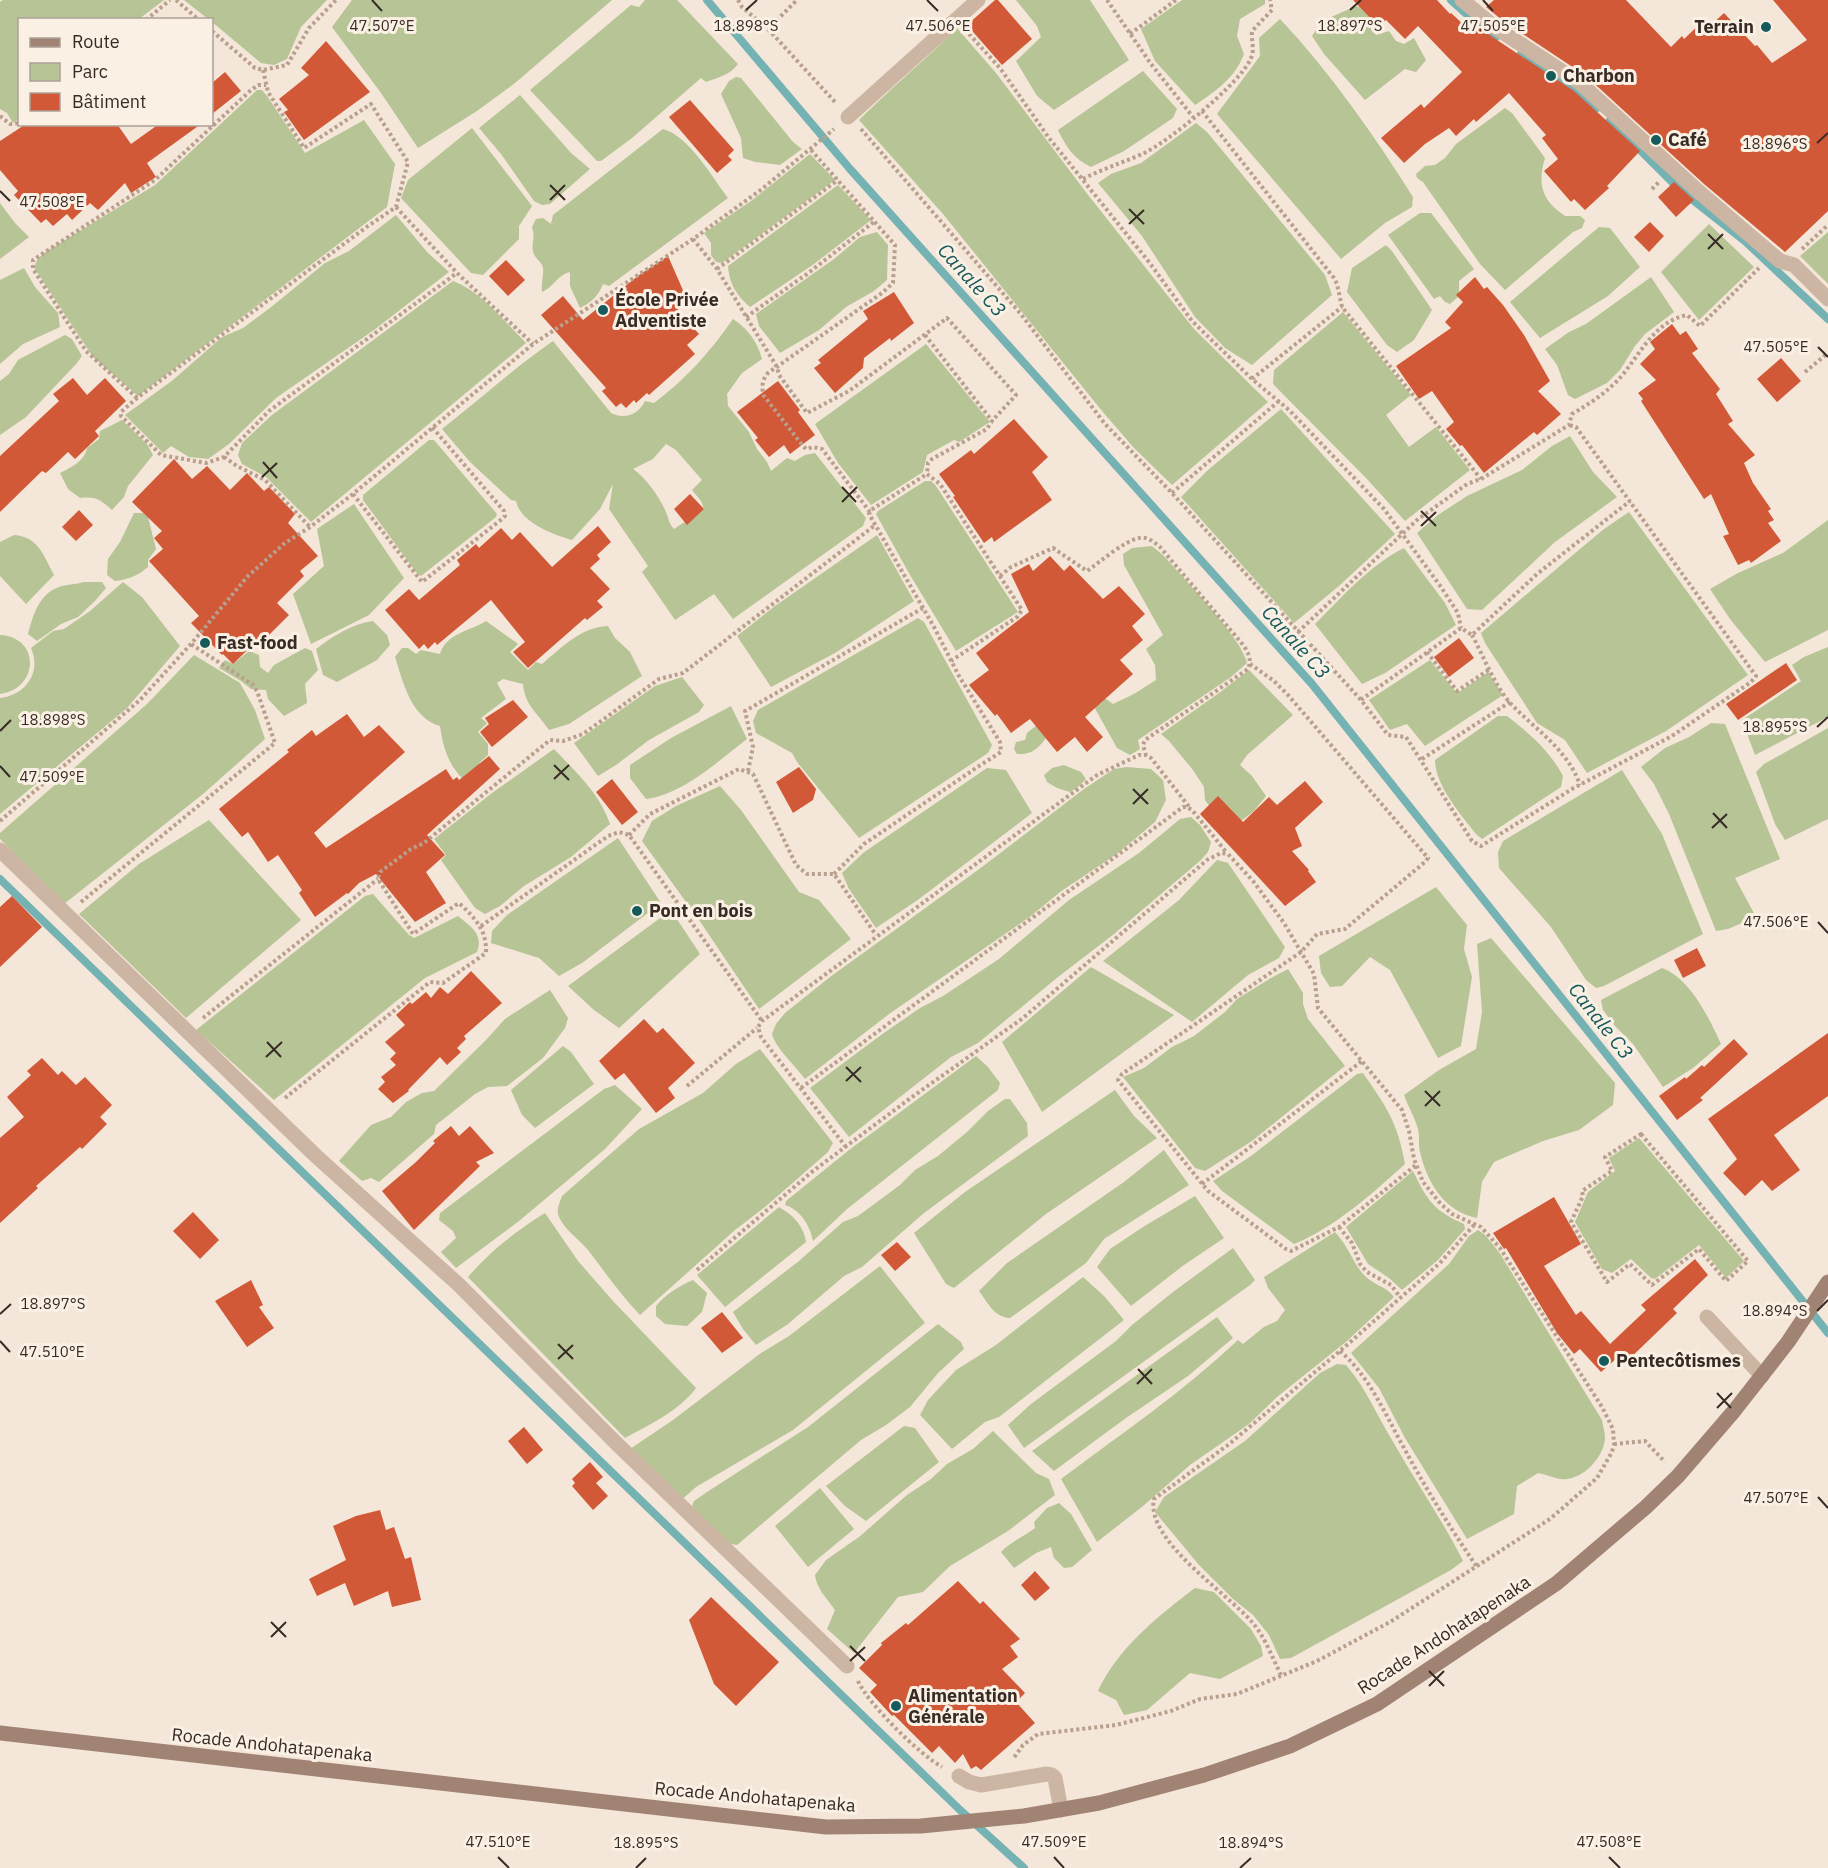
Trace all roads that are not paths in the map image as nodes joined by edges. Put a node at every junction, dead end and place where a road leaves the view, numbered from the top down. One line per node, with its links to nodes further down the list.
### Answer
1 (978, 0): 3 (street)
2 (1462, 0): 4 (street)
3 (844, 111)
4 (1828, 299)
5 (0, 850): 9 (street)
6 (1828, 1282): 8 (main road, Rocade Andohatapenaka)
7 (1707, 1317): 8 (street)
8 (1762, 1376): 14 (main road, Rocade Andohatapenaka)
9 (851, 1670)
10 (0, 1733): 11 (main road)
11 (30, 1737): 12 (main road); 14 (main road, Rocade Andohatapenaka)
12 (0, 1738)
13 (959, 1776): 14 (street)
14 (1061, 1810)

